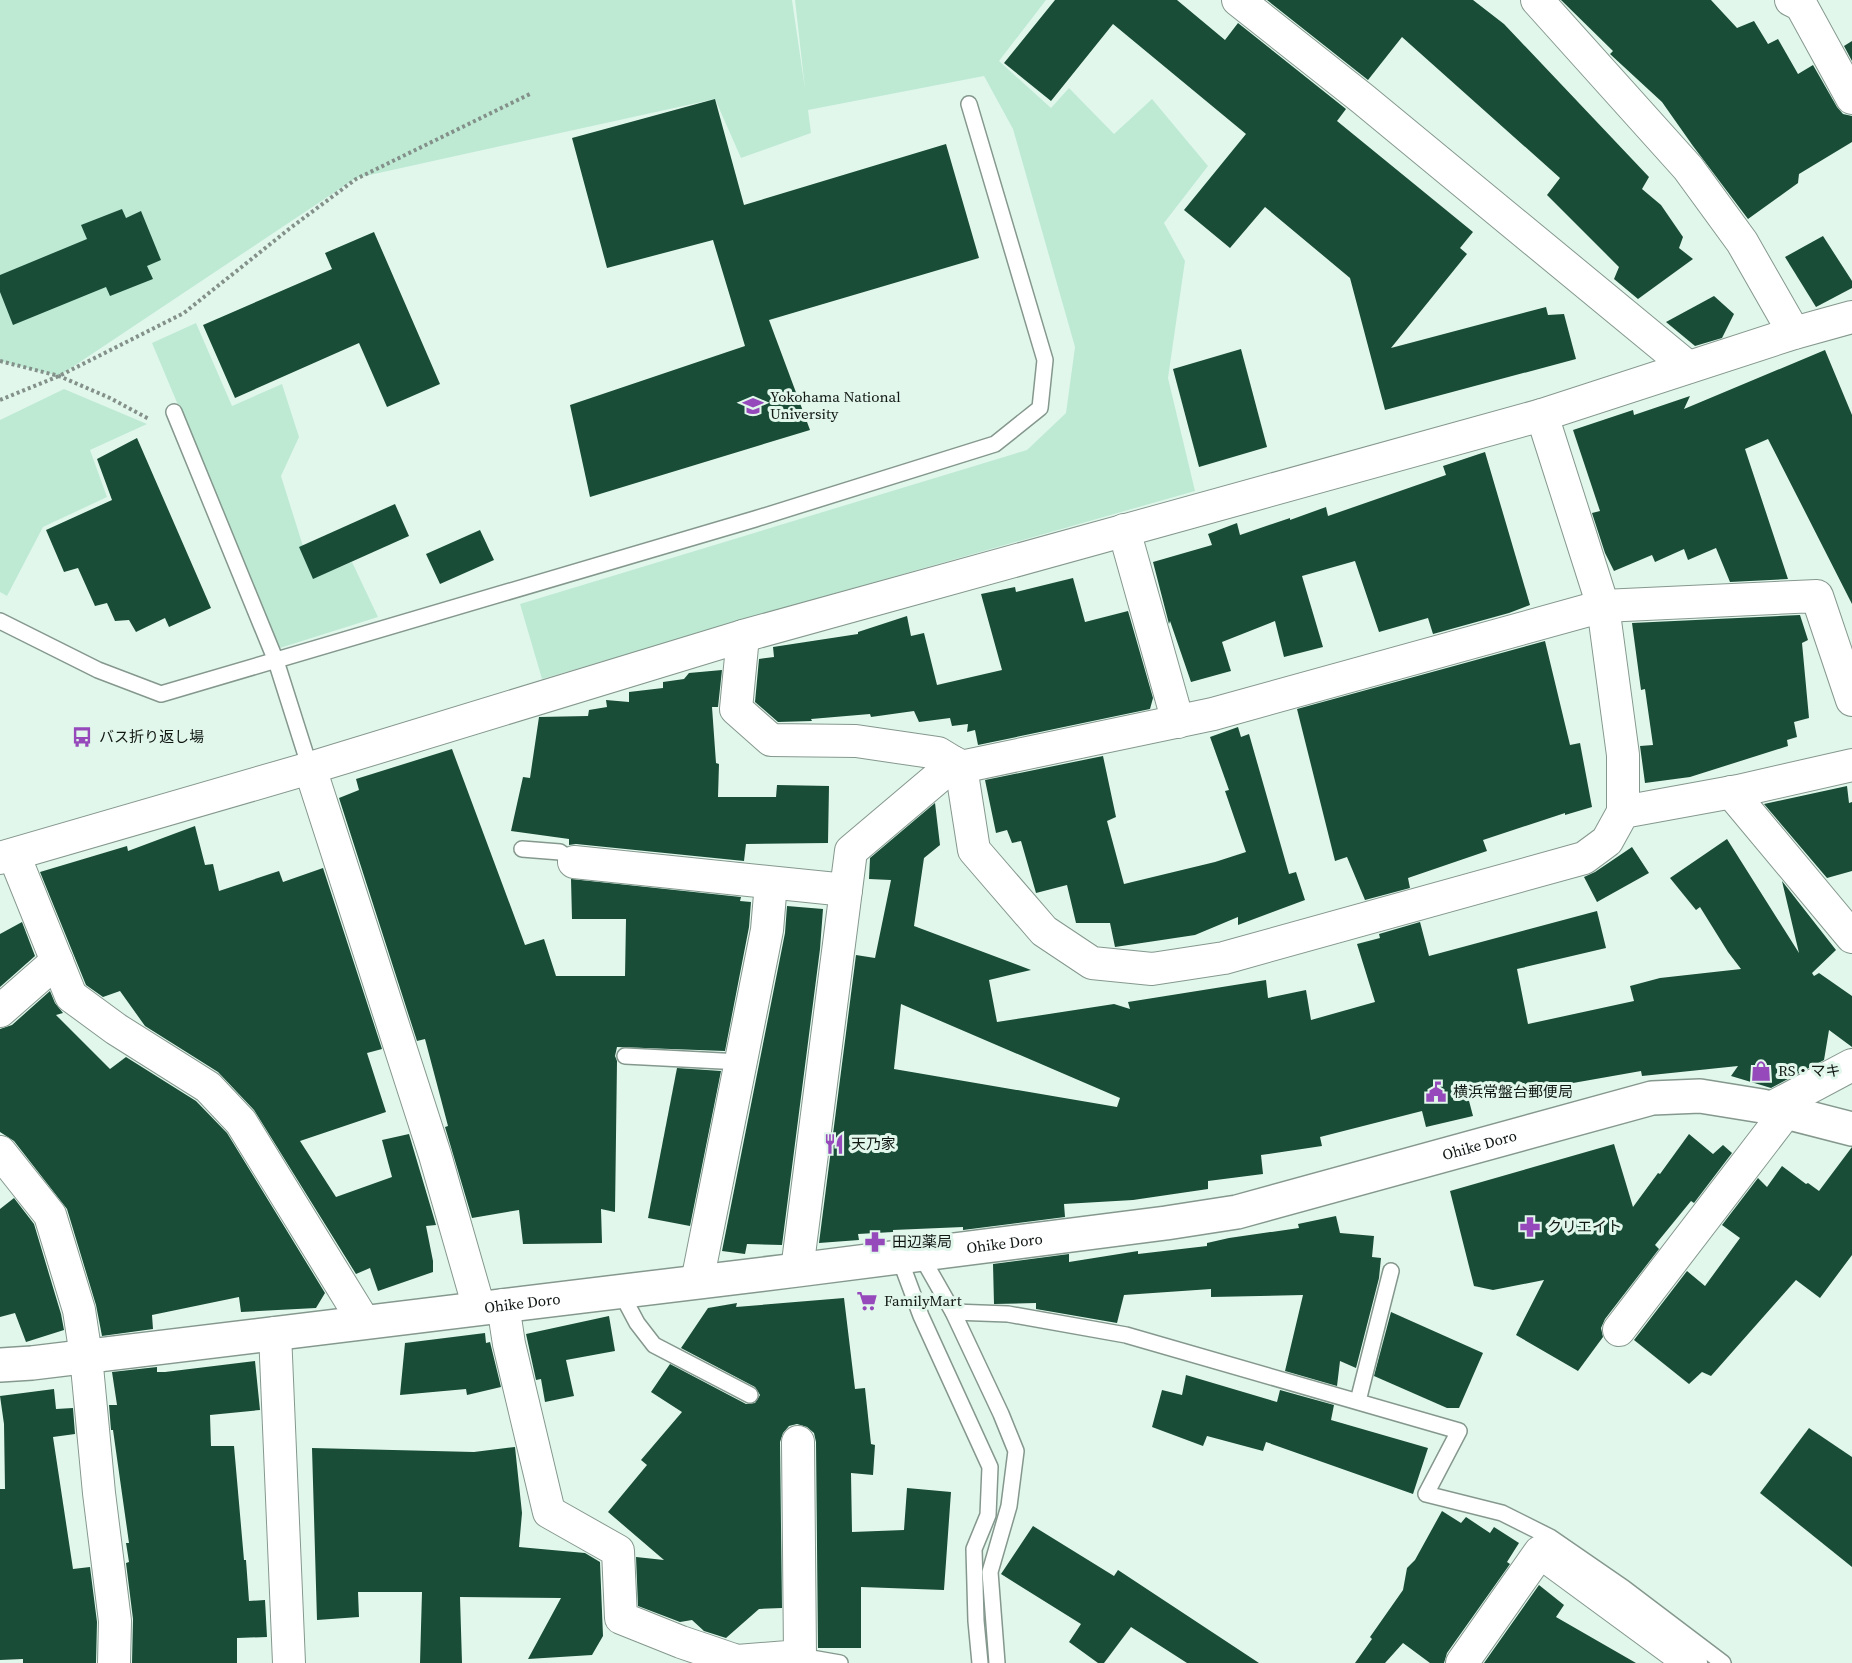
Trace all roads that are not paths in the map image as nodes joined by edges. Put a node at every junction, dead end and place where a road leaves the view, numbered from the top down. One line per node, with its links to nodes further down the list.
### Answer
1 (1238, 0): 8 (street)
2 (1537, 0): 6 (street)
3 (1801, 2): 4 (street)
4 (1852, 98)
5 (969, 104): 15 (lane)
6 (1823, 325): 7 (street); 8 (street)
7 (1852, 336)
8 (1688, 367): 10 (street)
9 (174, 412): 15 (lane)
10 (1542, 415): 11 (street); 12 (street)
11 (1125, 530): 14 (street); 17 (street)
12 (1604, 606): 16 (street); 17 (street); 22 (street)
13 (0, 621): 15 (lane)
14 (743, 636): 18 (street); 20 (street)
15 (276, 661): 20 (lane)
16 (1852, 700)
17 (1178, 722): 18 (street)
18 (958, 765): 22 (street); 27 (street)
19 (1852, 765): 21 (street)
20 (310, 768): 24 (street); 42 (street)
21 (1731, 792): 22 (street); 28 (street)
22 (1623, 812)
23 (522, 849): 25 (lane)
24 (7, 856): 29 (street)
25 (574, 862): 26 (street)
26 (771, 882): 27 (street); 32 (street)
27 (846, 890): 38 (street)
28 (1852, 937)
29 (57, 961): 30 (street); 44 (street)
30 (0, 1011)
31 (625, 1056): 32 (lane)
32 (741, 1062): 40 (street)
33 (1852, 1065): 34 (street)
34 (1778, 1110): 35 (street, Ohike Doro); 37 (street, Ohike Doro); 45 (street)
35 (1852, 1129)
36 (0, 1152): 47 (street)
37 (909, 1256): 38 (street, Ohike Doro); 43 (lane); 56 (lane)
38 (797, 1270): 40 (street, Ohike Doro)
39 (1391, 1271): 50 (lane)
40 (697, 1282): 41 (street, Ohike Doro)
41 (620, 1291): 42 (street, Ohike Doro); 49 (lane)
42 (491, 1306): 44 (street, Ohike Doro); 52 (street)
43 (953, 1312): 50 (lane); 57 (lane)
44 (364, 1322): 46 (street, Ohike Doro)
45 (1619, 1330)
46 (275, 1333): 47 (street, Ohike Doro); 54 (street)
47 (86, 1356): 48 (street, Ohike Doro); 53 (street)
48 (0, 1365)
49 (750, 1395)
50 (1358, 1401): 60 (lane)
51 (798, 1442): 52 (street)
52 (800, 1656): 55 (lane)
53 (114, 1663)
54 (289, 1663)
55 (840, 1663)
56 (980, 1663)
57 (997, 1663)
58 (1462, 1663): 59 (street)
59 (1691, 1663)
60 (1723, 1663)

